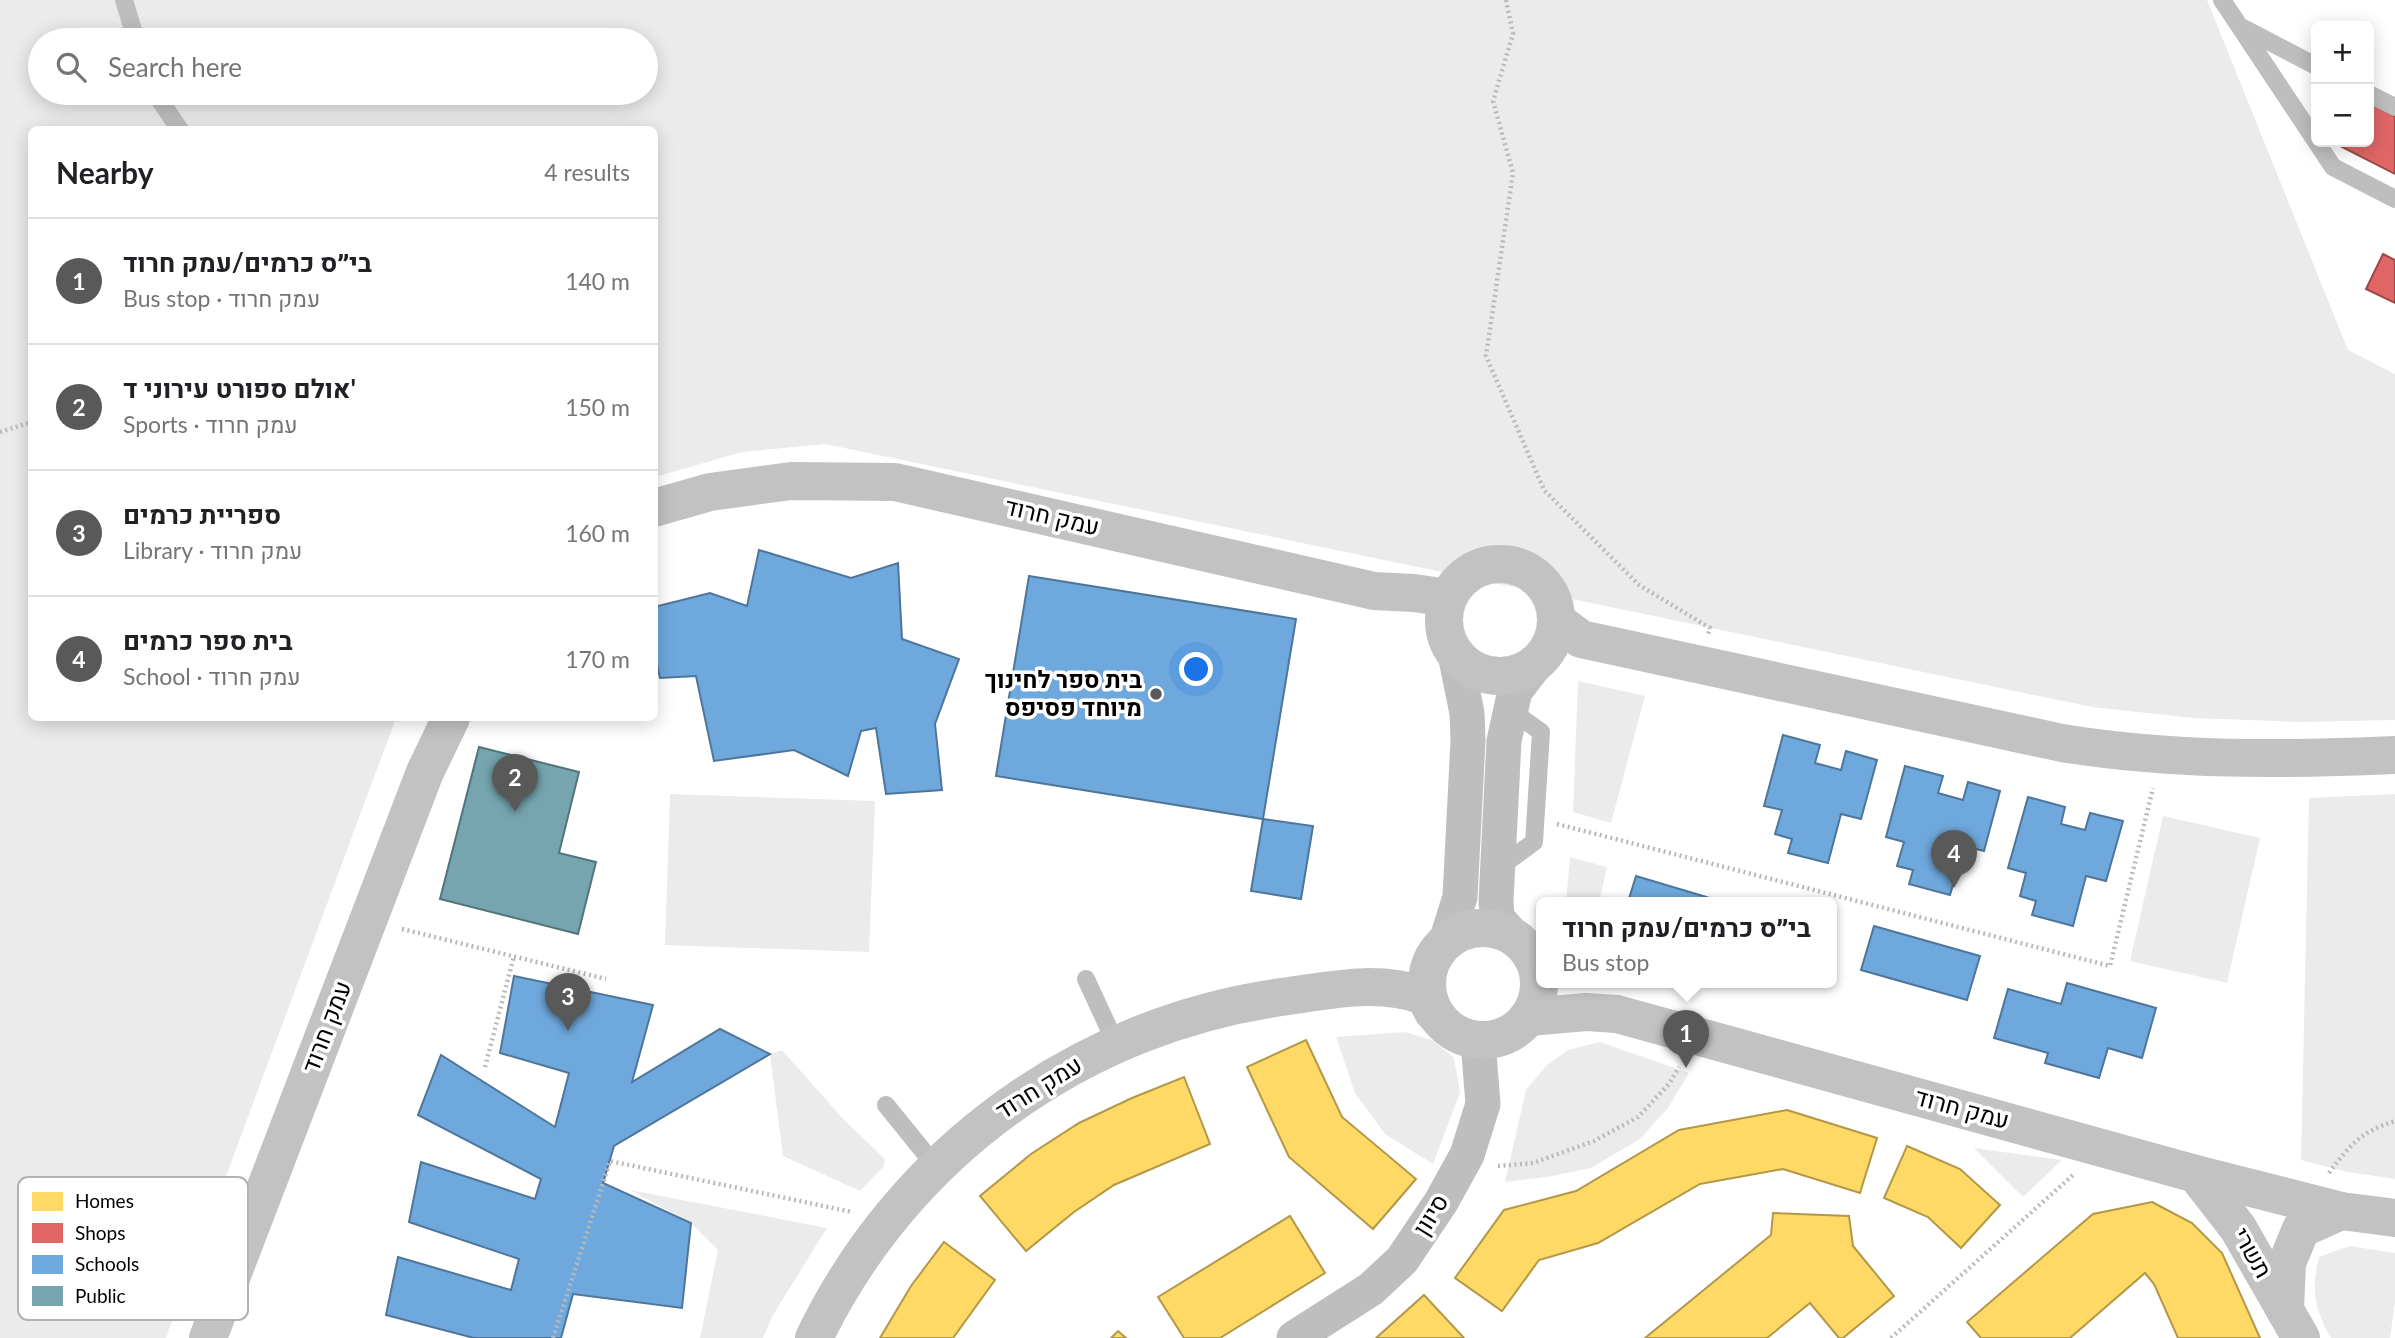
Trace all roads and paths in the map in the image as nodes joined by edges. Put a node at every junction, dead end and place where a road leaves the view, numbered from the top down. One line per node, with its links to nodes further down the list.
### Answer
1 (124, 0): 5 (lane)
2 (1506, 0): 19 (path)
3 (2222, 0): 4 (lane)
4 (2239, 27): 6 (lane); 11 (lane)
5 (132, 28)
6 (2311, 63)
7 (2374, 96): 9 (lane)
8 (163, 105): 10 (lane)
9 (2395, 107)
10 (177, 126)
11 (2395, 199)
12 (28, 423): 13 (path)
13 (0, 432)
14 (658, 507): 15 (street, עמק חרוד)
15 (1448, 598): 16 (street); 17 (street)
16 (1557, 621): 18 (street); 19 (street)
17 (1455, 654): 18 (street); 28 (street)
18 (1538, 661): 20 (street)
19 (1702, 665): 22 (street)
20 (1509, 709): 24 (lane); 25 (street)
21 (450, 721): 26 (street, עמק חרוד)
22 (2161, 755): 23 (street); 24 (path)
23 (2395, 755)
24 (1536, 819): 25 (lane)
25 (1497, 869): 27 (street)
26 (368, 921): 29 (path); 49 (street, עמק חרוד)
27 (1513, 936): 28 (street); 30 (street)
28 (1446, 942): 34 (street)
29 (514, 956): 31 (path); 39 (path)
30 (1536, 964)
31 (606, 979)
32 (1086, 979): 38 (lane)
33 (1540, 988): 35 (street)
34 (1433, 1012): 37 (street); 38 (street, עמק חרוד)
35 (1529, 1017): 36 (street, עמק חרוד); 37 (street)
36 (1697, 1036): 42 (street, עמק חרוד); 44 (path)
37 (1478, 1041): 44 (street, סיוון)
38 (1116, 1044): 43 (street, עמק חרוד)
39 (485, 1067)
40 (886, 1105): 43 (lane)
41 (2395, 1121): 46 (path)
42 (2104, 1148): 45 (street, עמק חרוד); 56 (path)
43 (937, 1168): 54 (street, עמק חרוד)
44 (1459, 1170): 55 (street, סיוון)
45 (2196, 1174): 46 (street, עמק חרוד); 51 (street, תשרי)
46 (2324, 1206): 48 (street, עמק חרוד); 51 (street)
47 (843, 1210): 53 (path)
48 (2395, 1218)
49 (248, 1234)
50 (215, 1320): 52 (street, עמק חרוד)
51 (2293, 1324)
52 (208, 1338)
53 (553, 1338)
54 (814, 1338)
55 (1294, 1338)
56 (1891, 1338)

